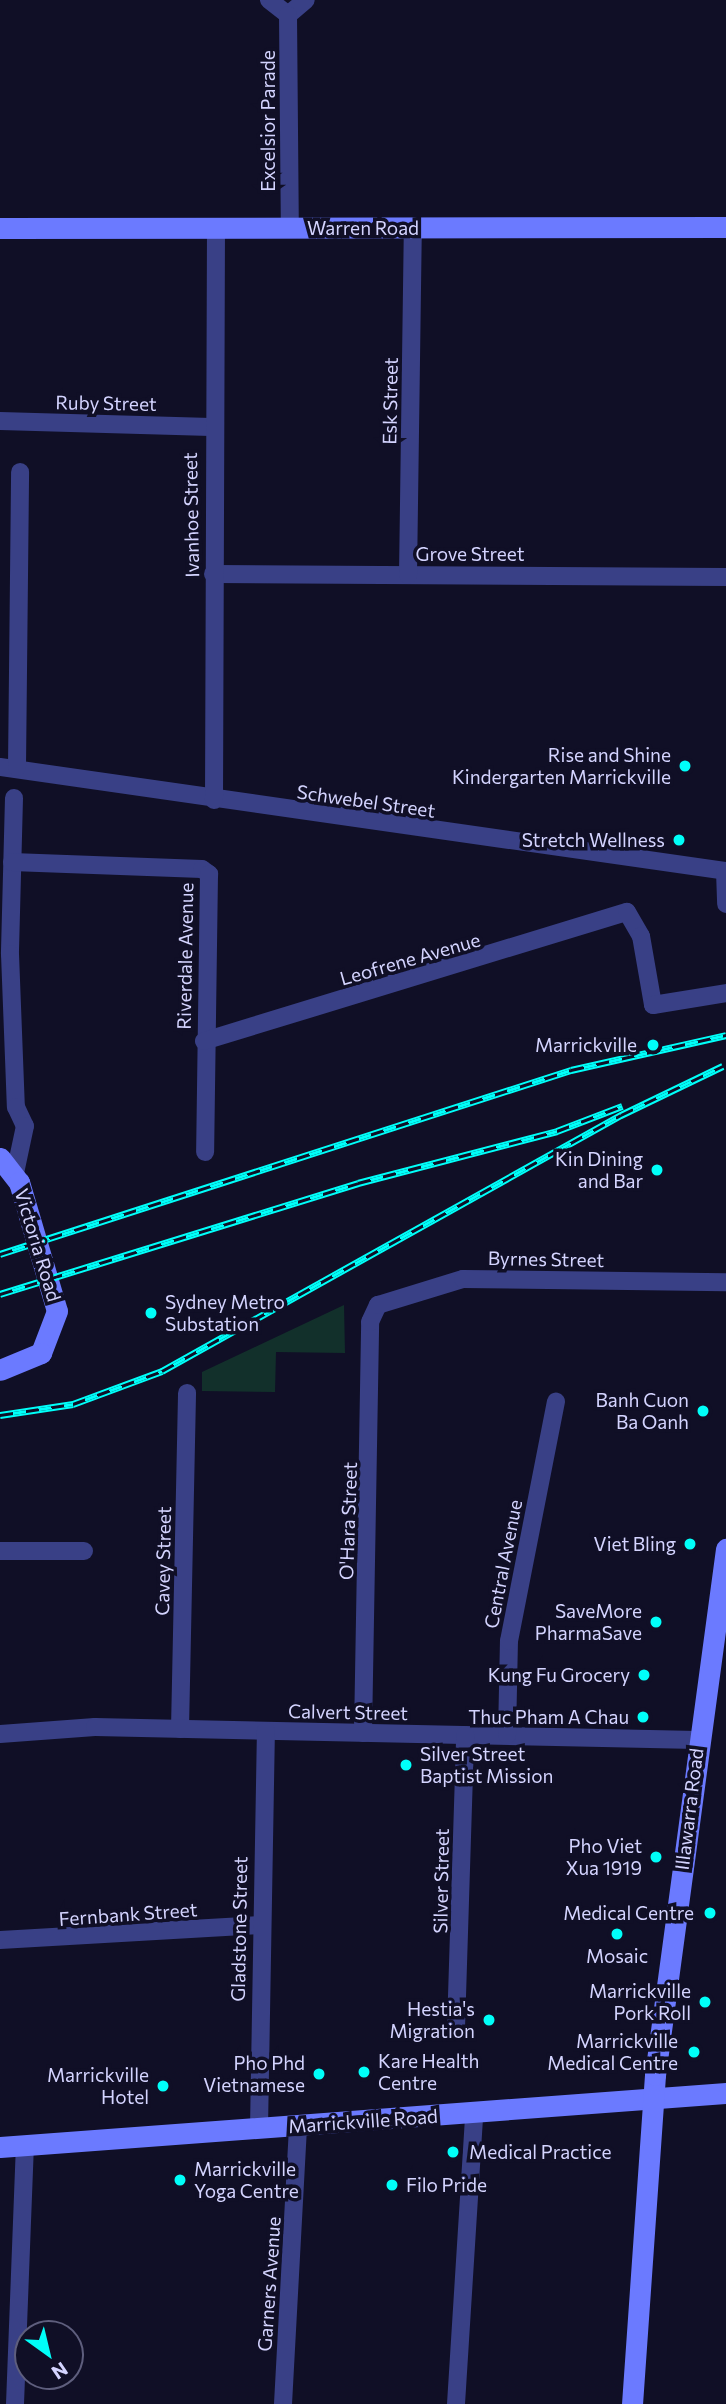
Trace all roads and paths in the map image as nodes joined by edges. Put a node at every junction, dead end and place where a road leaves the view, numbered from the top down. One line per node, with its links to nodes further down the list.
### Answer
1 (269, 0): 3 (street)
2 (306, 0): 3 (street)
3 (288, 15): 4 (street, Excelsior Parade)
4 (290, 227): 7 (main road, Warren Road); 8 (main road, Warren Road)
5 (726, 227): 8 (main road, Warren Road)
6 (0, 228): 7 (main road, Warren Road)
7 (216, 228): 10 (street, Ivanhoe Street)
8 (413, 228): 13 (street, Esk Street)
9 (0, 421): 10 (street, Ruby Street)
10 (211, 427): 12 (street, Ivanhoe Street)
11 (20, 472): 15 (street)
12 (213, 574): 13 (street, Grove Street); 17 (street, Ivanhoe Street)
13 (408, 575): 14 (street, Grove Street)
14 (726, 577)
15 (8, 767): 17 (street, Schwebel Street)
16 (14, 798): 18 (street)
17 (214, 800): 19 (street, Schwebel Street)
18 (12, 862): 21 (street); 23 (street, Riverdale Avenue)
19 (726, 871): 20 (street)
20 (726, 904)
21 (5, 953): 25 (street)
22 (726, 993): 23 (street, Leofrene Avenue)
23 (204, 1041): 24 (street, Riverdale Avenue)
24 (205, 1152)
25 (7, 1165): 28 (main road, Victoria Road)
26 (726, 1282): 27 (street, Byrnes Street)
27 (374, 1311): 36 (street, O'Hara Street)
28 (0, 1370)
29 (187, 1393): 34 (street, Cavey Street)
30 (556, 1402): 39 (street, Central Avenue)
31 (726, 1549): 40 (main road, Illawarra Road)
32 (0, 1551): 33 (street)
33 (84, 1551)
34 (180, 1729): 35 (street, Calvert Street); 37 (street, Calvert Street)
35 (266, 1731): 36 (street, Calvert Street); 41 (street, Gladstone Street)
36 (363, 1733): 38 (street, Calvert Street)
37 (0, 1734)
38 (465, 1735): 39 (street, Calvert Street); 43 (street, Silver Street)
39 (507, 1735): 40 (street, Calvert Street)
40 (696, 1740): 45 (main road, Illawarra Road)
41 (260, 1925): 42 (street, Fernbank Street); 48 (street, Gladstone Street)
42 (0, 1940)
43 (456, 2028)
44 (726, 2094): 45 (main road, Marrickville Road)
45 (654, 2099): 46 (main road, Marrickville Road); 54 (main road, Illawarra Road)
46 (474, 2114): 47 (main road, Marrickville Road); 53 (street)
47 (298, 2125): 48 (main road, Marrickville Road); 52 (street, Garners Avenue)
48 (259, 2129): 49 (main road, Marrickville Road)
49 (25, 2145): 50 (main road, Marrickville Road); 51 (street)
50 (0, 2147)
51 (15, 2404)
52 (283, 2404)
53 (456, 2404)
54 (632, 2404)

